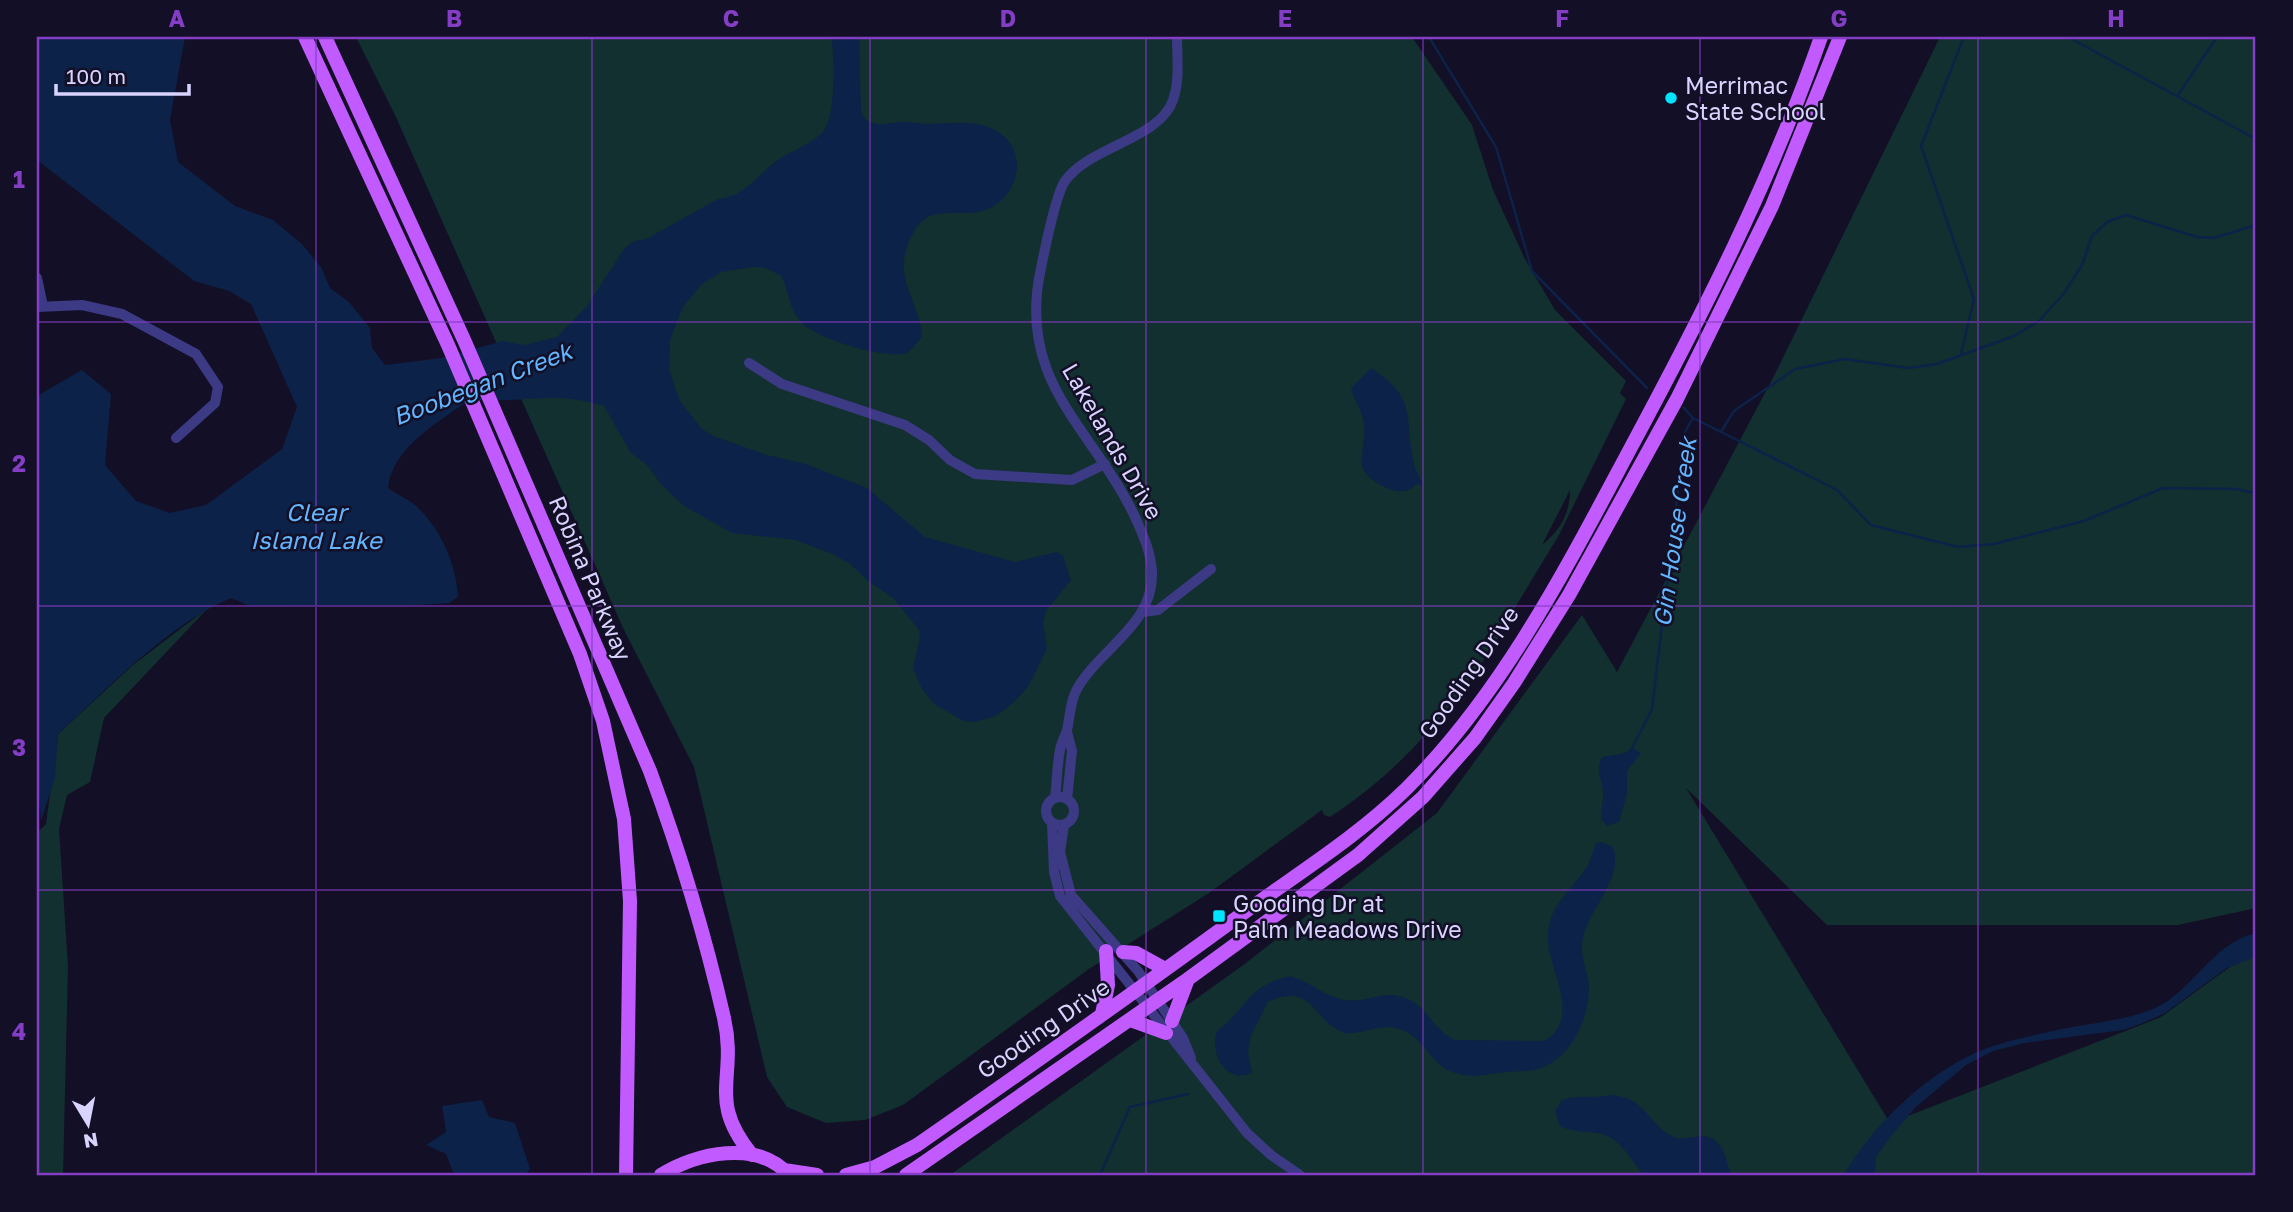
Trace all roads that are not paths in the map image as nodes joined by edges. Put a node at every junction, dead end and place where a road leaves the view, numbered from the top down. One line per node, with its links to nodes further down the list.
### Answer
1 (305, 37): 27 (main road, Robina Parkway)
2 (325, 37): 24 (main road, Robina Parkway)
3 (1177, 37): 10 (street, Lakelands Drive)
4 (1821, 37): 17 (main road, Gooding Drive)
5 (1840, 37): 18 (main road, Gooding Drive)
6 (37, 278): 7 (street)
7 (40, 307): 9 (street)
8 (749, 363): 10 (street)
9 (176, 438)
10 (1105, 464): 12 (street, Lakelands Drive)
11 (1211, 569): 12 (street)
12 (1143, 612): 13 (street, Lakelands Drive)
13 (1061, 798): 14 (street); 14 (street)
14 (1058, 824): 15 (street); 16 (street)
15 (1106, 951): 19 (street); 21 (main road)
16 (1123, 952): 17 (main road); 19 (street)
17 (1165, 969): 19 (main road, Gooding Drive)
18 (1188, 979): 20 (main road, Gooding Drive); 23 (main road)
19 (1141, 986): 20 (street); 21 (main road, Gooding Drive)
20 (1153, 1004): 22 (main road, Gooding Drive); 23 (street)
21 (1102, 1014): 30 (main road, Gooding Drive)
22 (1130, 1020): 23 (main road); 25 (main road, Gooding Drive)
23 (1169, 1027): 33 (street)
24 (752, 1155): 26 (main road); 28 (main road)
25 (928, 1162): 31 (main road, Gooding Drive); 32 (main road)
26 (786, 1173): 29 (main road)
27 (626, 1175)
28 (661, 1175)
29 (817, 1175)
30 (846, 1175)
31 (906, 1175)
32 (917, 1175)
33 (1300, 1175)

